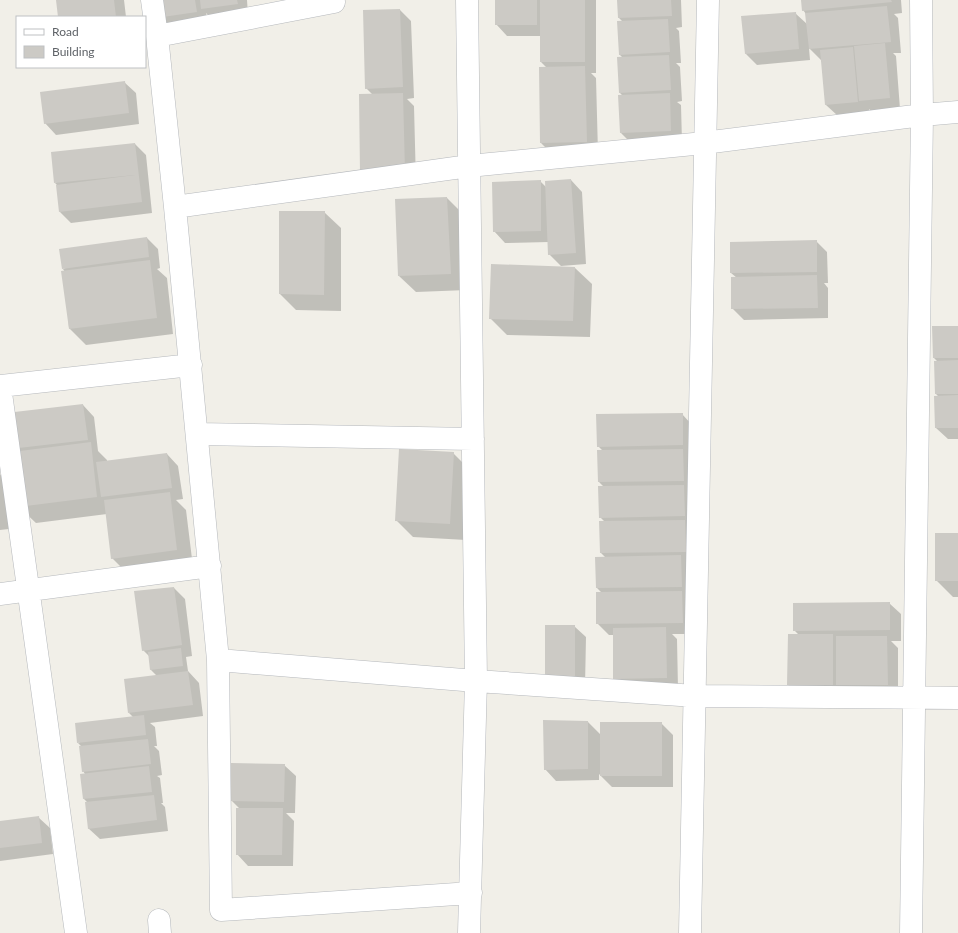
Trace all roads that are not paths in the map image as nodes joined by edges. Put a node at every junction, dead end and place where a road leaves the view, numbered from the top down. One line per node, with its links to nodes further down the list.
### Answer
1 (152, 0): 6 (street)
2 (467, 0): 10 (street)
3 (708, 0): 9 (street)
4 (921, 0): 8 (street)
5 (338, 1): 6 (street)
6 (157, 36): 11 (street)
7 (958, 112): 8 (street)
8 (922, 115): 9 (street); 22 (street)
9 (704, 143): 10 (street); 21 (street)
10 (469, 166): 11 (street); 15 (street)
11 (175, 207): 12 (street)
12 (191, 365): 13 (street); 14 (street)
13 (0, 386): 17 (street)
14 (197, 434): 15 (street); 16 (street)
15 (473, 439): 20 (street)
16 (210, 566): 17 (street); 19 (street)
17 (28, 589): 18 (street); 25 (street)
18 (0, 594)
19 (218, 660): 20 (street); 24 (street)
20 (476, 681): 21 (street); 24 (street)
21 (695, 696): 22 (street); 27 (street)
22 (914, 697): 23 (street); 28 (street)
23 (958, 698)
24 (471, 893): 26 (street)
25 (76, 933)
26 (470, 933)
27 (690, 933)
28 (911, 933)

